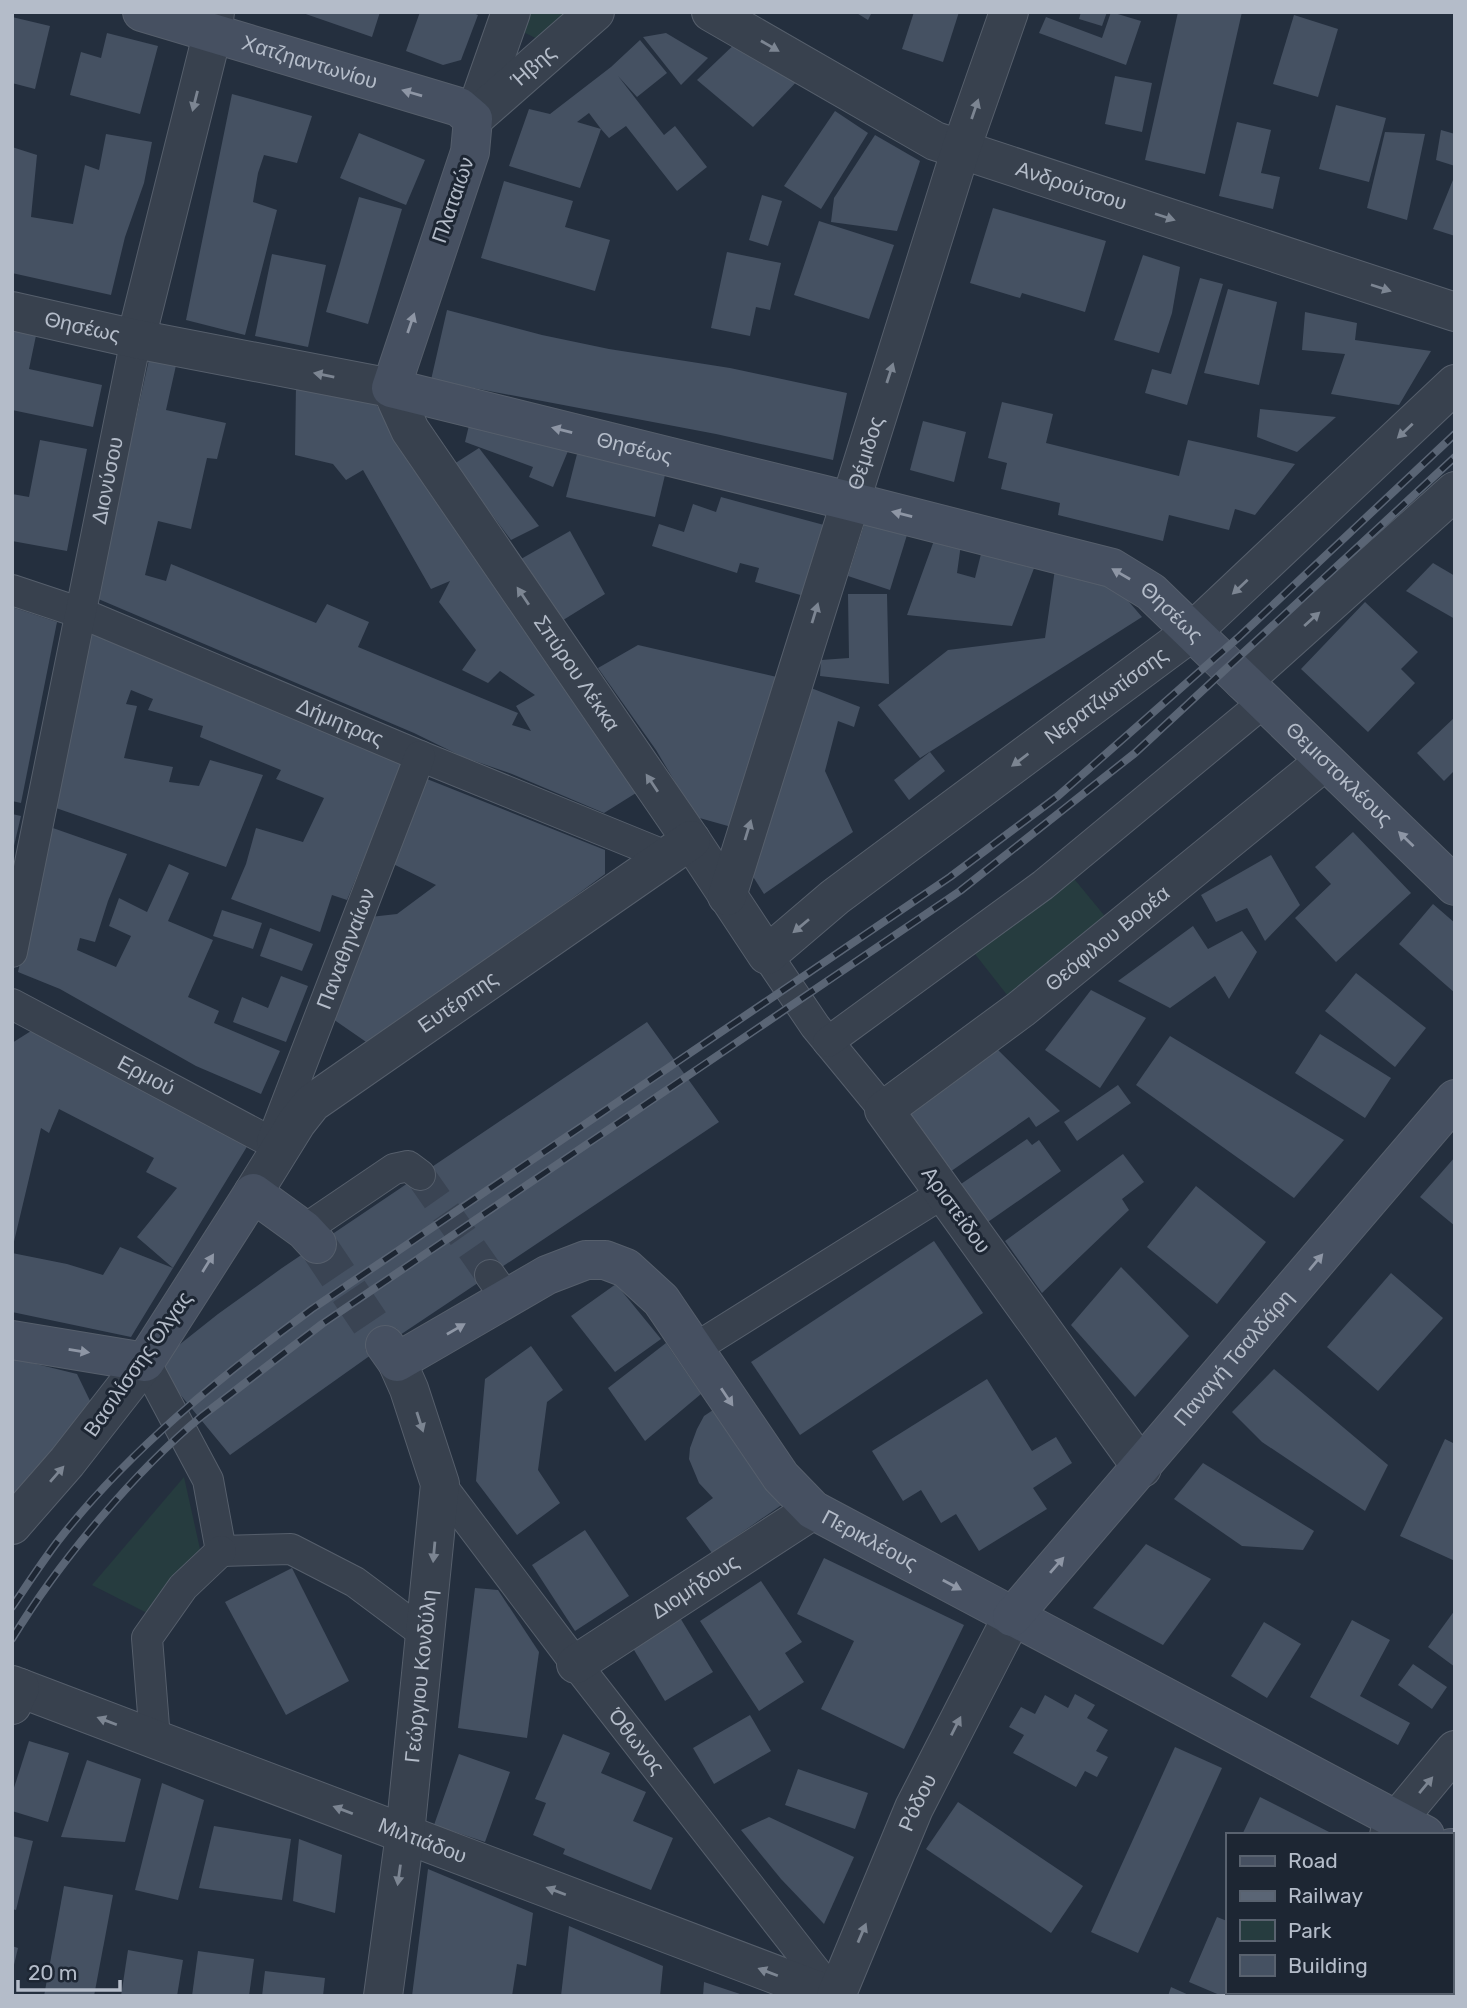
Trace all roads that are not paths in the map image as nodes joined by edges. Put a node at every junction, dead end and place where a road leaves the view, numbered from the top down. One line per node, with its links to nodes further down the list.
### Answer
1 (142, 12): 6 (main road, Χατζηαντωνίου)
2 (511, 12): 7 (street, Πλαταιών)
3 (595, 12): 7 (street, Ήβης)
4 (710, 12): 8 (street, Ανδρούτσου, one-way to 8)
5 (1009, 12): 8 (street, Θέμιδος, one-way to 5)
6 (214, 23): 7 (main road, Χατζηαντωνίου, one-way to 6); 11 (street, Διονύσου, one-way to 11)
7 (474, 119): 13 (main road, Πλαταιών, one-way to 7)
8 (961, 149): 10 (street, Ανδρούτσου, one-way to 10); 15 (street, Θέμιδος, one-way to 8)
9 (12, 311): 11 (street, Θησέως)
10 (1455, 312)
11 (136, 339): 13 (street, Θησέως, one-way to 11); 17 (street, Διονύσου)
12 (1455, 384): 18 (street, Νερατζιωτίσσης, one-way to 18)
13 (391, 388): 15 (main road, Θησέως, one-way to 13); 22 (street, Σπύρου Λέκκα, one-way to 13)
14 (1455, 491): 19 (street, one-way to 14)
15 (849, 501): 18 (main road, Θησέως, one-way to 15); 24 (street, Θέμιδος, one-way to 15)
16 (12, 590): 17 (street, Δήμητρας)
17 (81, 613): 20 (street, Δήμητρας); 25 (street, Διονύσου)
18 (1193, 631): 19 (main road, Θησέως); 26 (street, Νερατζιωτίσσης, one-way to 26)
19 (1244, 682): 21 (main road, Θεμιστοκλέους); 28 (street)
20 (420, 757): 22 (street, Δήμητρας); 31 (street, Παναθηναίων)
21 (1325, 761): 23 (main road, Θεμιστοκλέους, one-way to 21); 30 (street, Θεόφιλου Βορέα)
22 (678, 848): 24 (street, Σπύρου Λέκκα); 31 (street, Ευτέρπης)
23 (1455, 886)
24 (727, 896): 26 (street, Σπύρου Λέκκα)
25 (12, 952)
26 (767, 955): 28 (street, Αριστείδου)
27 (12, 1003): 31 (street, Ερμού)
28 (828, 1042): 30 (street, Αριστείδου)
29 (1455, 1099): 40 (main road, Παναγή Τσαλδάρη, one-way to 29)
30 (884, 1111): 34 (street, Αριστείδου)
31 (277, 1145): 33 (street, Ευτέρπης)
32 (421, 1175): 35 (street)
33 (253, 1193): 35 (main road); 39 (main road, Βασιλίσσης Όλγας, one-way to 33)
34 (943, 1193): 37 (street); 40 (street, Αριστείδου)
35 (311, 1237)
36 (12, 1340): 39 (main road, one-way to 39)
37 (694, 1349): 38 (main road, Περικλέους, one-way to 37); 42 (main road, Περικλέους, one-way to 42)
38 (391, 1354): 41 (street, Γεώργιου Κονδύλη, one-way to 41)
39 (145, 1362): 43 (street, Βασιλίσσης Όλγας, one-way to 39); 44 (street)
40 (1142, 1468): 45 (main road, Παναγή Τσαλδάρη, one-way to 40)
41 (440, 1484): 46 (street, Γεώργιου Κονδύλη, one-way to 46); 47 (street, Όθωνος)
42 (813, 1510): 45 (main road, Περικλέους, one-way to 45); 47 (street, Διομήδους)
43 (12, 1525)
44 (221, 1551): 46 (street); 49 (street)
45 (1012, 1617): 51 (main road, Περικλέους); 54 (street, Ρόδου, one-way to 45)
46 (426, 1634): 52 (street, Γεώργιου Κονδύλη)
47 (576, 1664): 54 (street, Όθωνος)
48 (15, 1693): 49 (street, Μιλτιάδου, one-way to 48)
49 (155, 1739): 52 (street, Μιλτιάδου, one-way to 49)
50 (1455, 1750): 51 (street, one-way to 50)
51 (1404, 1830)
52 (405, 1834): 53 (street, Γεώργιου Κονδύλη, one-way to 53); 54 (street, Μιλτιάδου, one-way to 52)
53 (383, 1996)
54 (834, 1996)

